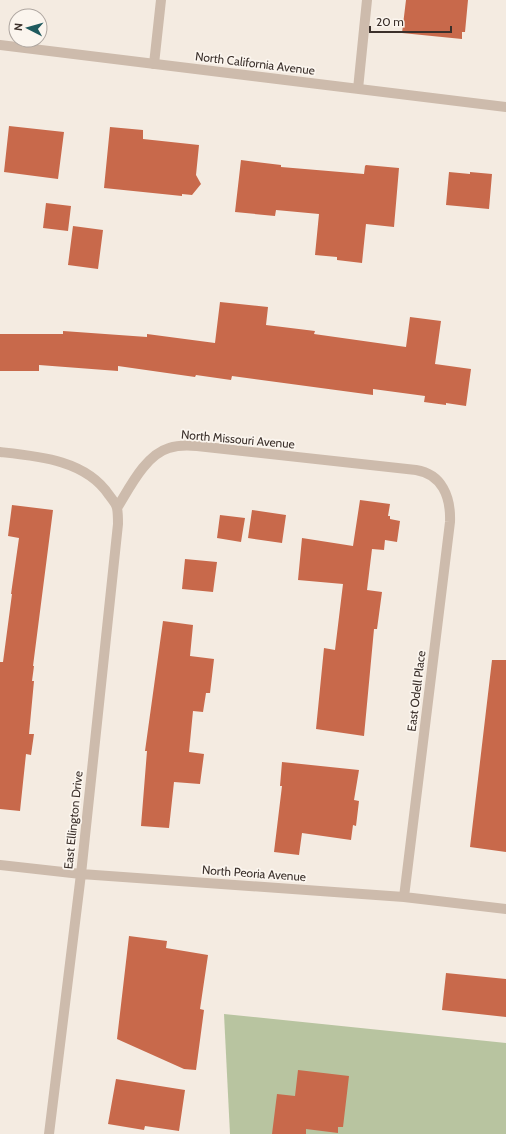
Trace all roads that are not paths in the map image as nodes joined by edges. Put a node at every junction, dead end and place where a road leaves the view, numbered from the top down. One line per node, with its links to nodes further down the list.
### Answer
1 (161, 0): 4 (street)
2 (367, 0): 5 (street)
3 (0, 45): 4 (street, North California Avenue)
4 (154, 64): 5 (street, North California Avenue)
5 (358, 88): 6 (street, North California Avenue)
6 (506, 107)
7 (0, 452): 9 (street)
8 (444, 490): 9 (street, North Missouri Avenue); 12 (street, East Odell Place)
9 (117, 508): 11 (street, East Ellington Drive)
10 (0, 865): 11 (street, North Peoria Avenue)
11 (81, 874): 12 (street, North Peoria Avenue); 14 (street, East Ellington Drive)
12 (404, 897): 13 (street, North Peoria Avenue)
13 (506, 909)
14 (49, 1134)

